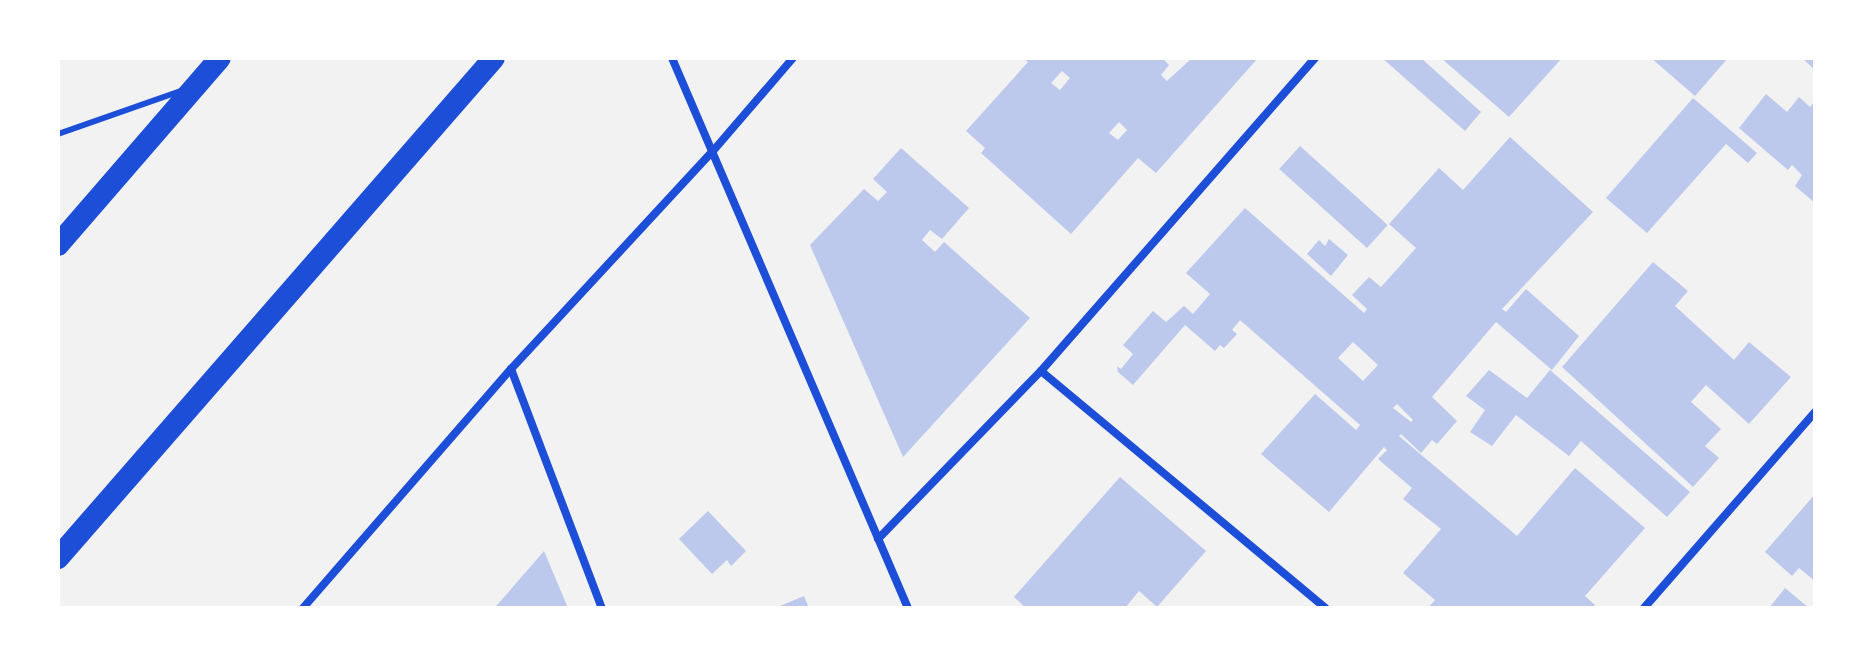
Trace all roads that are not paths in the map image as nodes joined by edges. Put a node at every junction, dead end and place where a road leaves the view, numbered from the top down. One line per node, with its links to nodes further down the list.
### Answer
1 (220, 58): 6 (highway)
2 (494, 58): 14 (highway)
3 (672, 58): 8 (street)
4 (793, 58): 8 (street)
5 (1315, 58): 11 (street)
6 (196, 86): 7 (lane); 9 (highway)
7 (58, 134)
8 (713, 151): 10 (street); 13 (street)
9 (58, 245)
10 (511, 369): 15 (street); 16 (street)
11 (1041, 371): 13 (street); 18 (street)
12 (1815, 412): 19 (street)
13 (878, 539): 17 (street)
14 (58, 558)
15 (303, 608)
16 (602, 608)
17 (908, 608)
18 (1325, 608)
19 (1644, 608)

